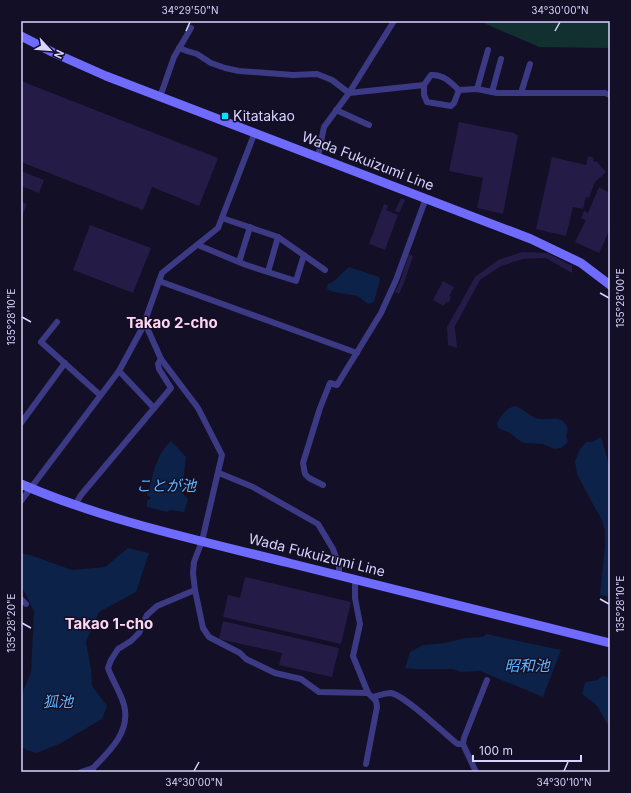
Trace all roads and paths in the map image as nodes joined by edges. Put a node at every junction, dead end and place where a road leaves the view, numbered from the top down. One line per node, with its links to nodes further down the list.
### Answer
1 (394, 21): 12 (street)
2 (191, 28): 4 (street)
3 (21, 36): 15 (main road, Wada Fukuizumi Line)
4 (179, 48): 12 (street); 15 (street)
5 (488, 50): 9 (street)
6 (501, 59): 11 (street)
7 (530, 64): 13 (street)
8 (424, 85): 10 (street); 10 (street); 12 (street)
9 (477, 88): 10 (street); 11 (street)
10 (459, 90)
11 (492, 92): 13 (street)
12 (349, 93): 16 (street)
13 (521, 93): 14 (street)
14 (610, 95)
15 (160, 97): 18 (main road, Wada Fukuizumi Line)
16 (336, 110): 17 (street); 19 (street)
17 (369, 125)
18 (255, 132): 19 (main road, Wada Fukuizumi Line); 21 (street)
19 (318, 157): 20 (main road, Wada Fukuizumi Line)
20 (426, 198): 30 (main road, Wada Fukuizumi Line); 33 (street)
21 (222, 218): 22 (street); 24 (street)
22 (250, 227): 23 (street); 26 (street)
23 (278, 237): 25 (street); 28 (street)
24 (198, 245): 26 (street); 29 (street)
25 (304, 255): 27 (street); 28 (street)
26 (239, 262): 28 (street)
27 (325, 270)
28 (268, 272)
29 (159, 281): 32 (street); 33 (street)
30 (610, 285)
31 (57, 322): 35 (street)
32 (145, 323): 34 (street); 36 (street)
33 (357, 353): 42 (street)
34 (162, 359): 38 (street); 40 (street)
35 (65, 363): 37 (street); 39 (street)
36 (119, 371): 37 (street); 38 (street)
37 (100, 395): 43 (street)
38 (154, 408): 45 (street)
39 (21, 423)
40 (219, 473): 46 (street); 47 (street)
41 (21, 484): 43 (main road, Wada Fukuizumi Line)
42 (323, 485)
43 (30, 488): 44 (street); 45 (main road, Wada Fukuizumi Line)
44 (21, 501)
45 (75, 505): 46 (main road, Wada Fukuizumi Line)
46 (202, 541): 47 (main road, Wada Fukuizumi Line); 49 (street)
47 (339, 575): 48 (main road, Wada Fukuizumi Line)
48 (355, 579): 52 (main road, Wada Fukuizumi Line); 54 (street)
49 (195, 590): 54 (street); 57 (street)
50 (21, 599): 51 (street)
51 (26, 604)
52 (610, 643)
53 (487, 680): 55 (street)
54 (370, 695): 55 (street); 56 (street)
55 (463, 744): 59 (street)
56 (366, 764)
57 (93, 770): 58 (street)
58 (81, 772)
59 (476, 772)

